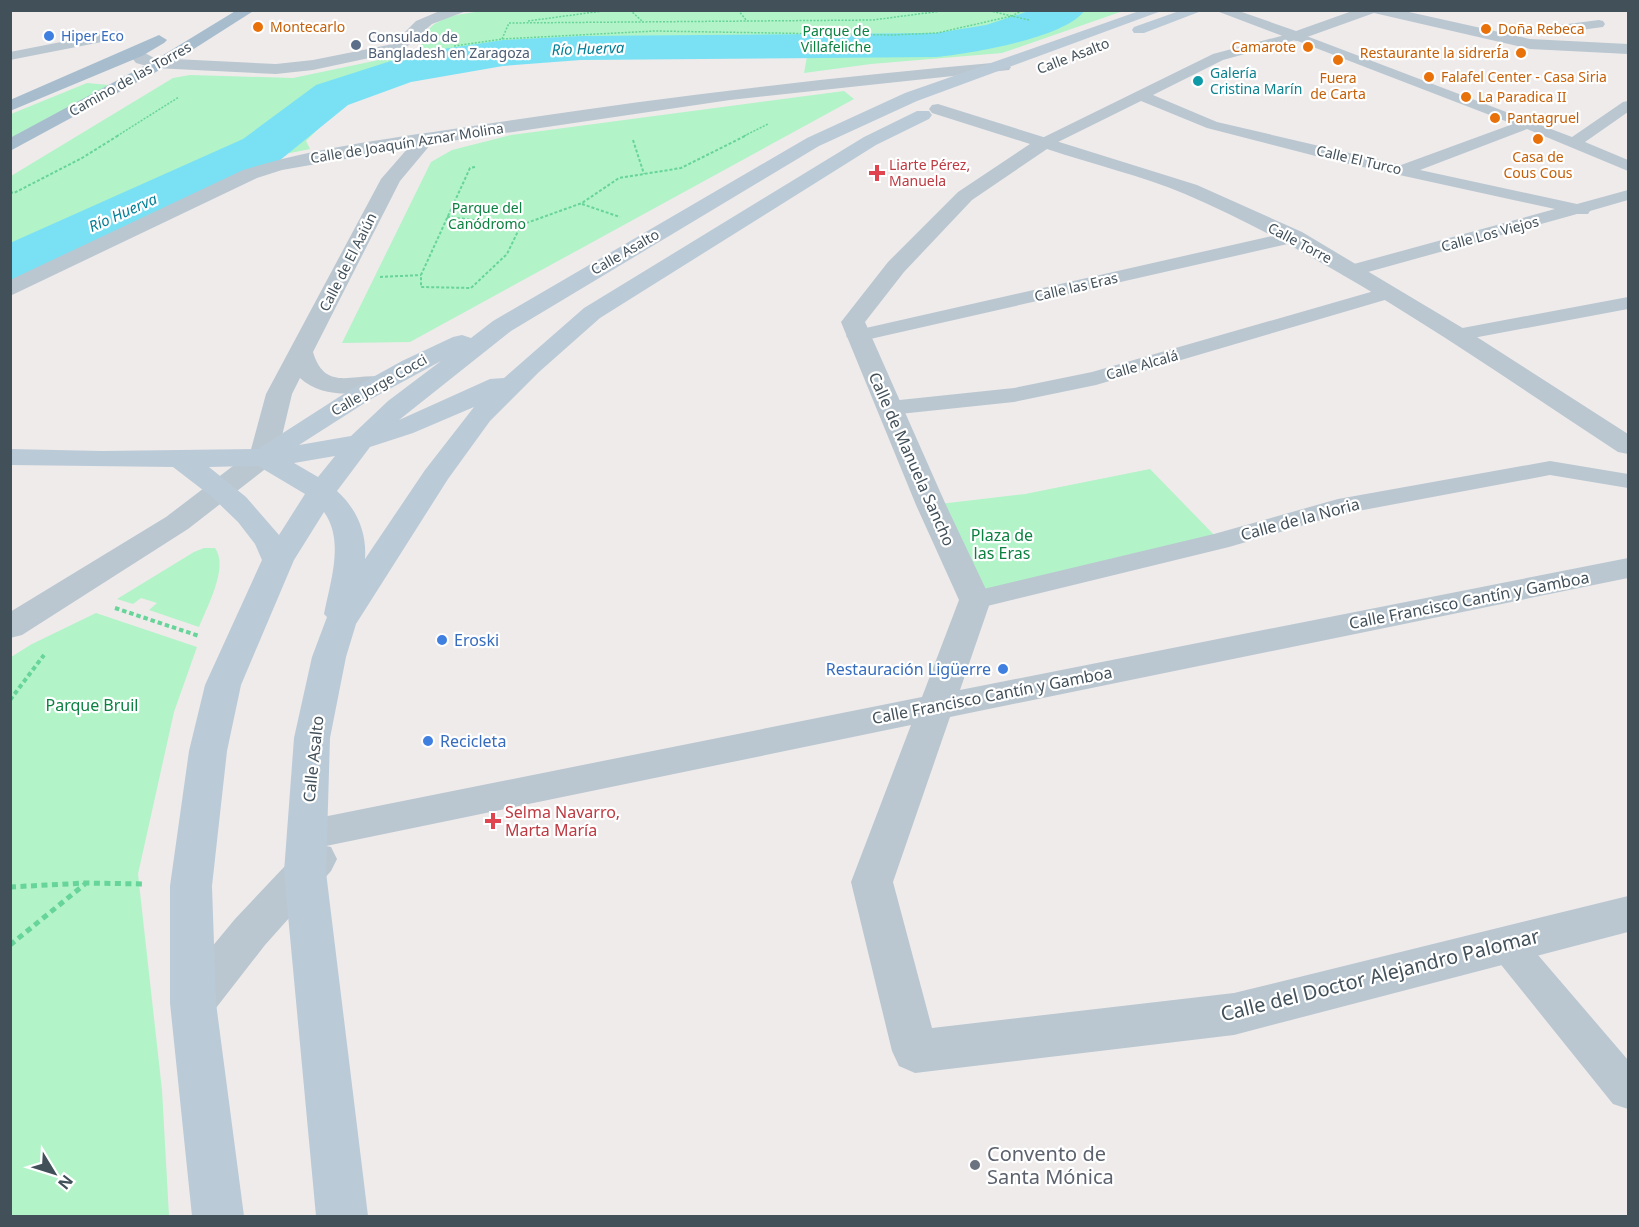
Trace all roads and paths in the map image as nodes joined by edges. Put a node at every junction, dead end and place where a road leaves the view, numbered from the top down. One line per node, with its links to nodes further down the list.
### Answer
1 (248, 10): 29 (main road, Camino de las Torres)
2 (462, 10): 29 (street)
3 (610, 10): 20 (path)
4 (630, 10): 18 (path)
5 (738, 10): 19 (path)
6 (904, 10): 15 (path)
7 (949, 10): 15 (path)
8 (986, 10): 16 (path)
9 (1023, 10): 16 (path)
10 (1157, 10): 31 (main road, Calle Asalto)
11 (1197, 10): 30 (main road, Calle Asalto)
12 (1221, 10): 25 (street)
13 (1370, 10): 25 (street)
14 (1378, 10): 26 (street)
15 (911, 15): 19 (path)
16 (1012, 16): 17 (path); 20 (path)
17 (1020, 18)
18 (642, 22): 19 (path); 20 (path)
19 (747, 22)
20 (509, 23)
21 (1604, 24): 22 (street); 26 (street)
22 (1544, 31)
23 (172, 33): 27 (main road, Camino de las Torres)
24 (117, 35): 28 (street)
25 (1296, 36): 34 (street); 41 (street)
26 (1626, 51)
27 (136, 53): 29 (street); 37 (main road, Camino de las Torres)
28 (10, 56)
29 (162, 63): 46 (main road, Camino de las Torres)
30 (1048, 65)
31 (1007, 76): 32 (street, Calle de Joaquín Aznar Molina); 38 (main road, Calle Asalto)
32 (828, 83): 38 (street, Calle de Joaquín Aznar Molina); 43 (street, Calle de Joaquín Aznar Molina)
33 (187, 92): 52 (path)
34 (1140, 95): 44 (street); 50 (street, Calle El Turco)
35 (962, 99): 39 (main road, Calle Asalto)
36 (1629, 105): 45 (street)
37 (10, 106)
38 (914, 108): 39 (main road, Calle Asalto); 65 (main road, Calle Asalto); 69 (main road, Calle Asalto)
39 (938, 110): 44 (street, Calle Torre)
40 (776, 120): 51 (path)
41 (1527, 124): 45 (street); 50 (street)
42 (630, 133): 51 (path)
43 (424, 140): 47 (street, Calle de Joaquín Aznar Molina); 49 (street, Calle de El Aaiún)
44 (1044, 142): 58 (street, Calle Torre); 67 (street)
45 (1574, 143): 48 (street)
46 (10, 146)
47 (295, 162): 49 (street); 62 (street, Calle de Joaquín Aznar Molina)
48 (1629, 166)
49 (396, 171): 68 (street, Calle de El Aaiún)
50 (1404, 171): 55 (street, Calle El Turco)
51 (644, 174): 54 (path)
52 (10, 192)
53 (1629, 195): 55 (street, Calle Los Viejos)
54 (582, 203): 56 (path); 57 (path)
55 (1582, 210): 59 (street, Calle Los Viejos)
56 (622, 218)
57 (521, 225): 60 (path); 60 (path)
58 (1294, 237): 59 (street, Calle Torre); 67 (street, Calle las Eras)
59 (1350, 271): 63 (street, Calle Torre)
60 (421, 275): 61 (path)
61 (374, 277)
62 (10, 289)
63 (1388, 293): 66 (street, Calle Torre); 71 (street, Calle Alcalá)
64 (1629, 303): 66 (street)
65 (502, 326): 70 (main road, Calle Jorge Cocci); 72 (main road, Calle Asalto)
66 (1457, 335): 73 (street, Calle Torre)
67 (857, 336): 71 (street, Calle de Manuela Sancho)
68 (301, 353): 70 (street); 75 (street, Calle de El Aaiún)
69 (530, 367): 72 (main road, Calle Asalto); 84 (main road, Calle Asalto)
70 (378, 383): 75 (main road, Calle Jorge Cocci)
71 (890, 408): 82 (street, Calle de Manuela Sancho)
72 (361, 441): 75 (main road, Calle Asalto); 79 (main road, Calle Asalto)
73 (1629, 446)
74 (10, 457): 76 (main road)
75 (263, 457): 76 (main road); 78 (street); 79 (main road)
76 (180, 459): 78 (main road)
77 (1629, 481): 82 (street, Calle de la Noria)
78 (221, 491): 80 (main road); 85 (street)
79 (322, 491): 80 (main road, Calle Asalto); 84 (main road)
80 (279, 560): 95 (main road, Calle Asalto)
81 (1629, 568): 87 (street, Calle Francisco Cantín y Gamboa)
82 (975, 600): 87 (street)
83 (114, 608): 86 (path)
84 (339, 624): 88 (main road, Calle Asalto)
85 (10, 627)
86 (208, 639)
87 (936, 707): 88 (street, Calle Francisco Cantín y Gamboa); 94 (street, Calle del Doctor Alejandro Palomar)
88 (306, 853): 95 (street, Calle Francisco Cantín y Gamboa); 98 (main road, Calle Asalto)
89 (85, 883): 90 (path); 91 (path); 93 (path)
90 (151, 884)
91 (10, 887)
92 (1629, 914): 94 (street, Calle del Doctor Alejandro Palomar)
93 (10, 945)
94 (1507, 945): 96 (street)
95 (194, 1003): 97 (main road, Calle Asalto)
96 (1629, 1090)
97 (218, 1216)
98 (342, 1216)

